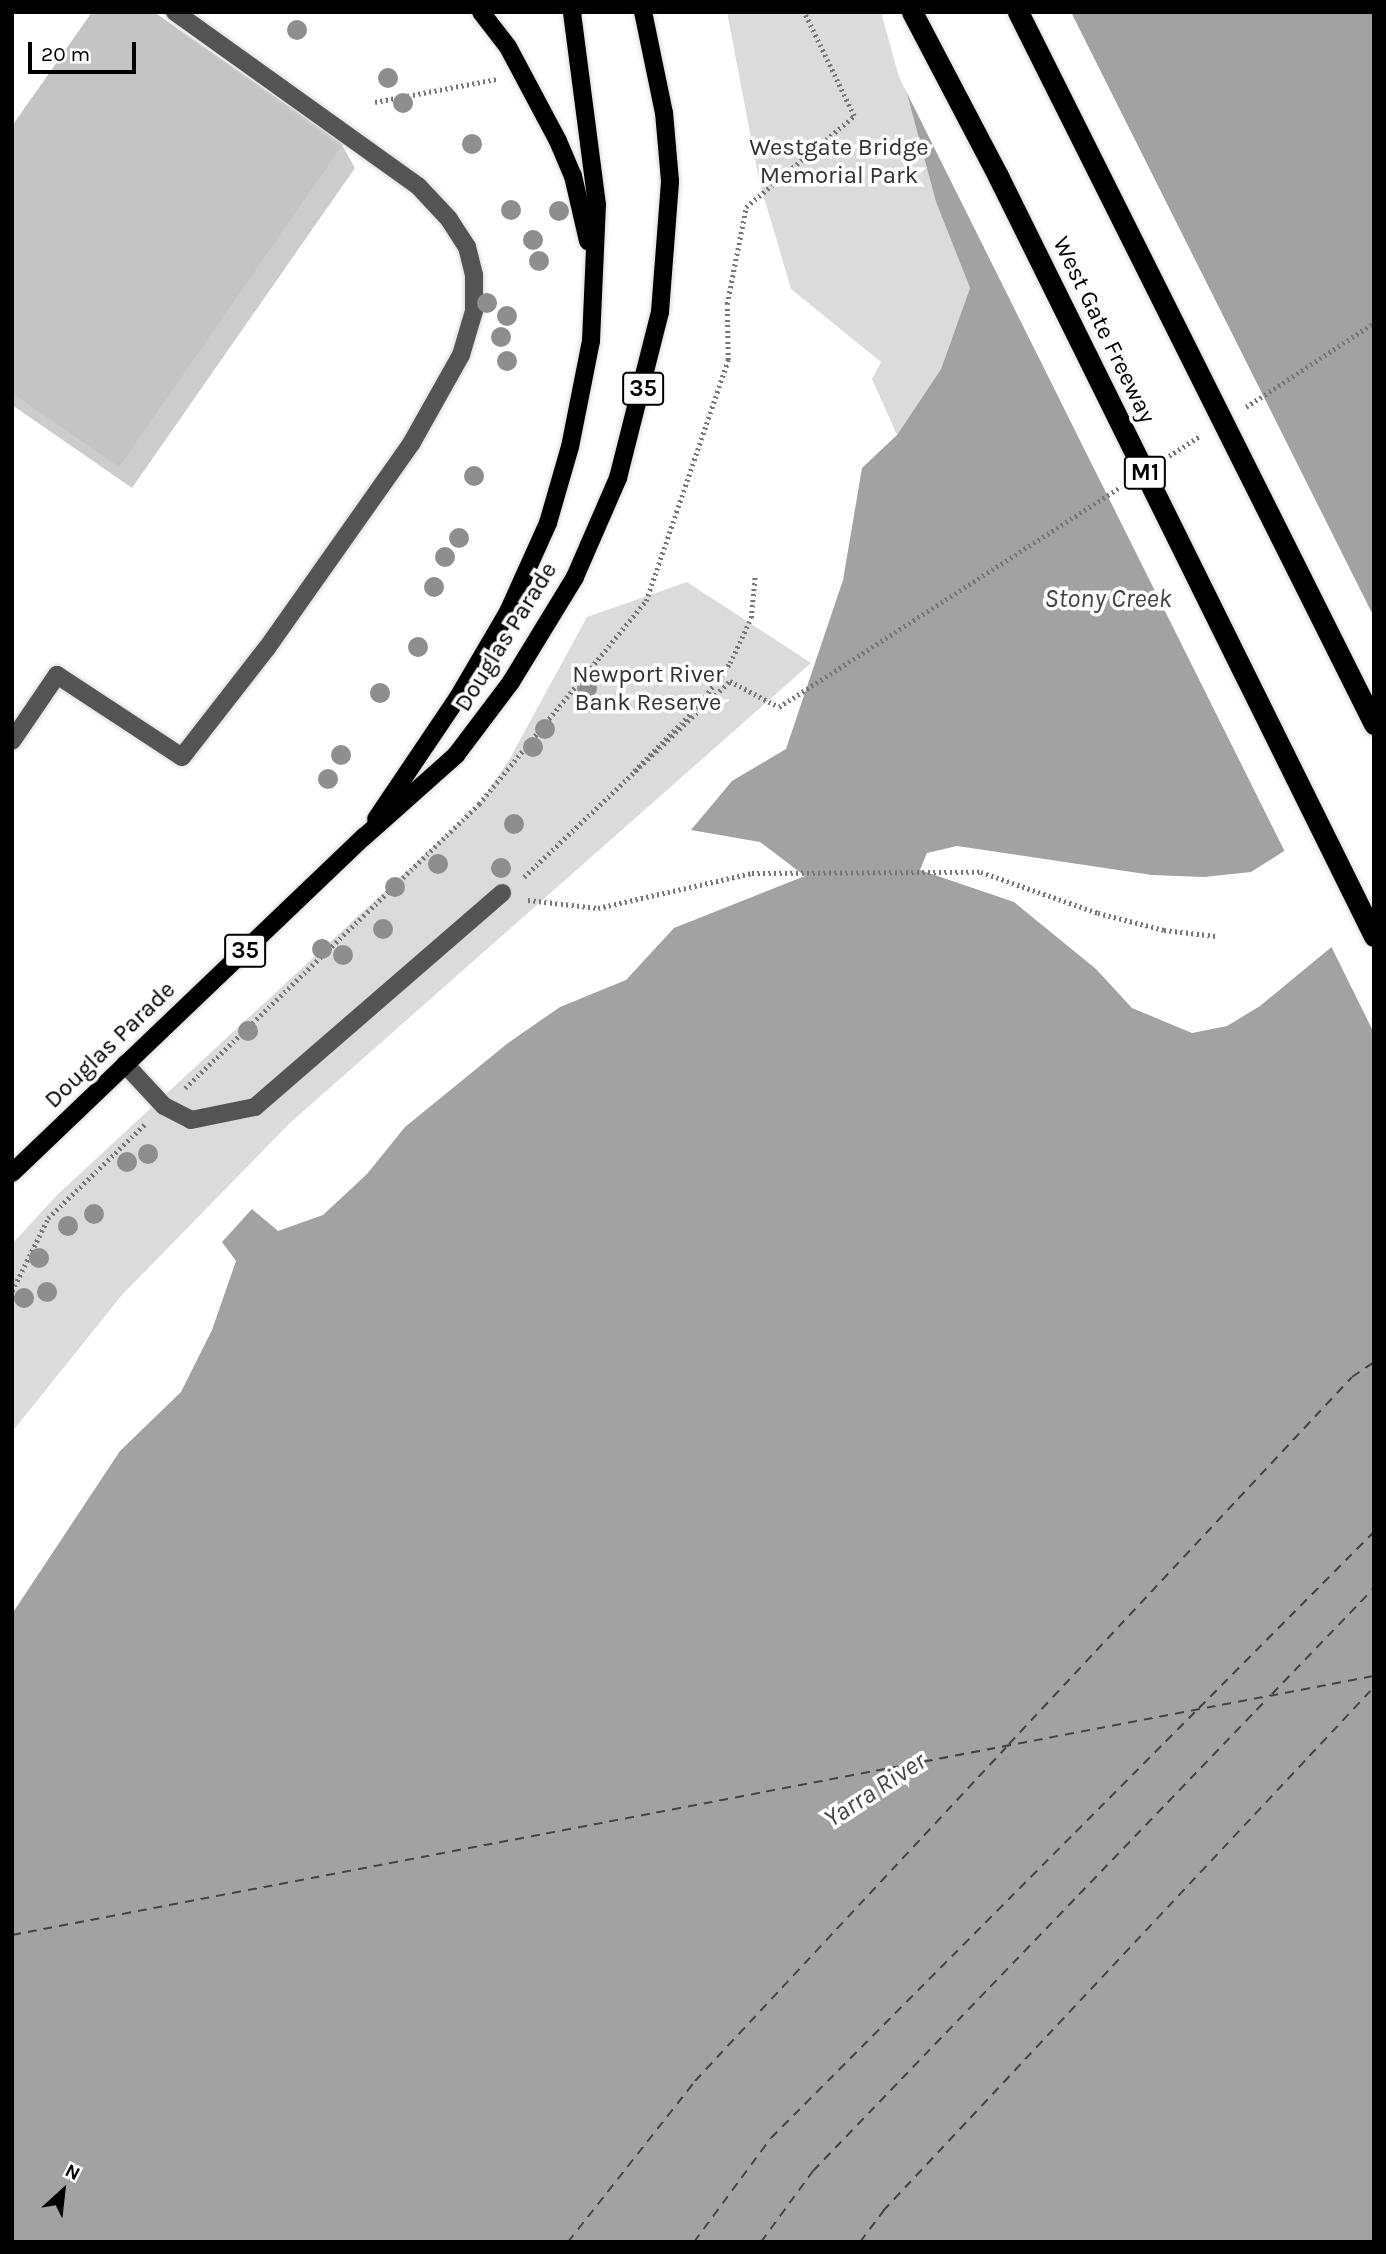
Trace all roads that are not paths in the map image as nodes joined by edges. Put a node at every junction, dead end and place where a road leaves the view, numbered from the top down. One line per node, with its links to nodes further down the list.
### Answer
1 (175, 12): 9 (lane)
2 (481, 12): 7 (main road)
3 (572, 12): 7 (main road, Douglas Parade / 35)
4 (643, 12): 10 (main road, Douglas Parade / 35)
5 (912, 12): 12 (highway, West Gate Freeway / M1, bridge)
6 (1018, 12): 8 (highway, bridge)
7 (594, 297): 10 (main road, Douglas Parade / 35)
8 (1374, 724)
9 (12, 741)
10 (364, 836): 13 (main road, Douglas Parade / 35)
11 (502, 893): 13 (lane)
12 (1374, 936)
13 (125, 1064): 14 (main road, Douglas Parade / 35)
14 (12, 1173)

